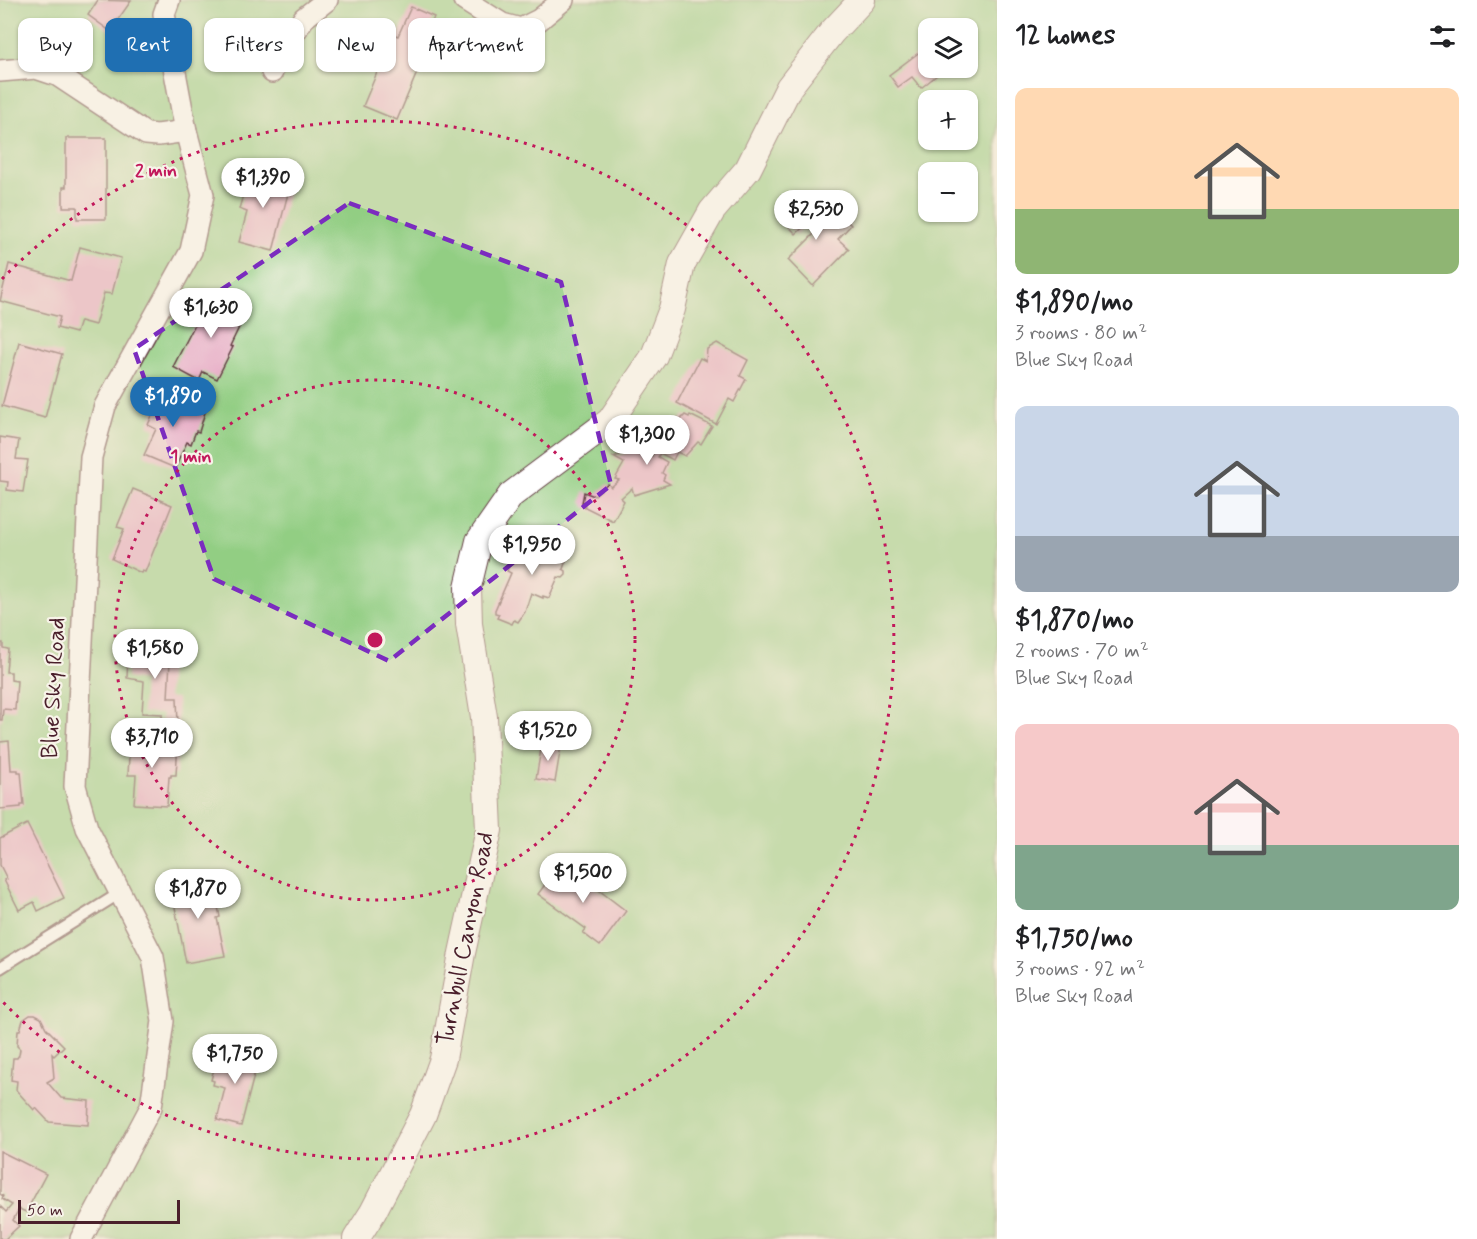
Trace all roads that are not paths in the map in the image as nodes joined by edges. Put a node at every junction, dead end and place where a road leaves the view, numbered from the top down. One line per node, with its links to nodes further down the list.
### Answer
1 (169, 0): 8 (street, Blue Sky Road)
2 (327, 0): 6 (street)
3 (464, 0): 4 (street)
4 (563, 0)
5 (862, 0): 12 (street, Turnbull Canyon Road)
6 (304, 18)
7 (0, 71): 8 (street)
8 (186, 131): 9 (street, Blue Sky Road)
9 (120, 892): 10 (lane); 11 (street, Blue Sky Road)
10 (0, 968)
11 (81, 1239)
12 (356, 1239)

